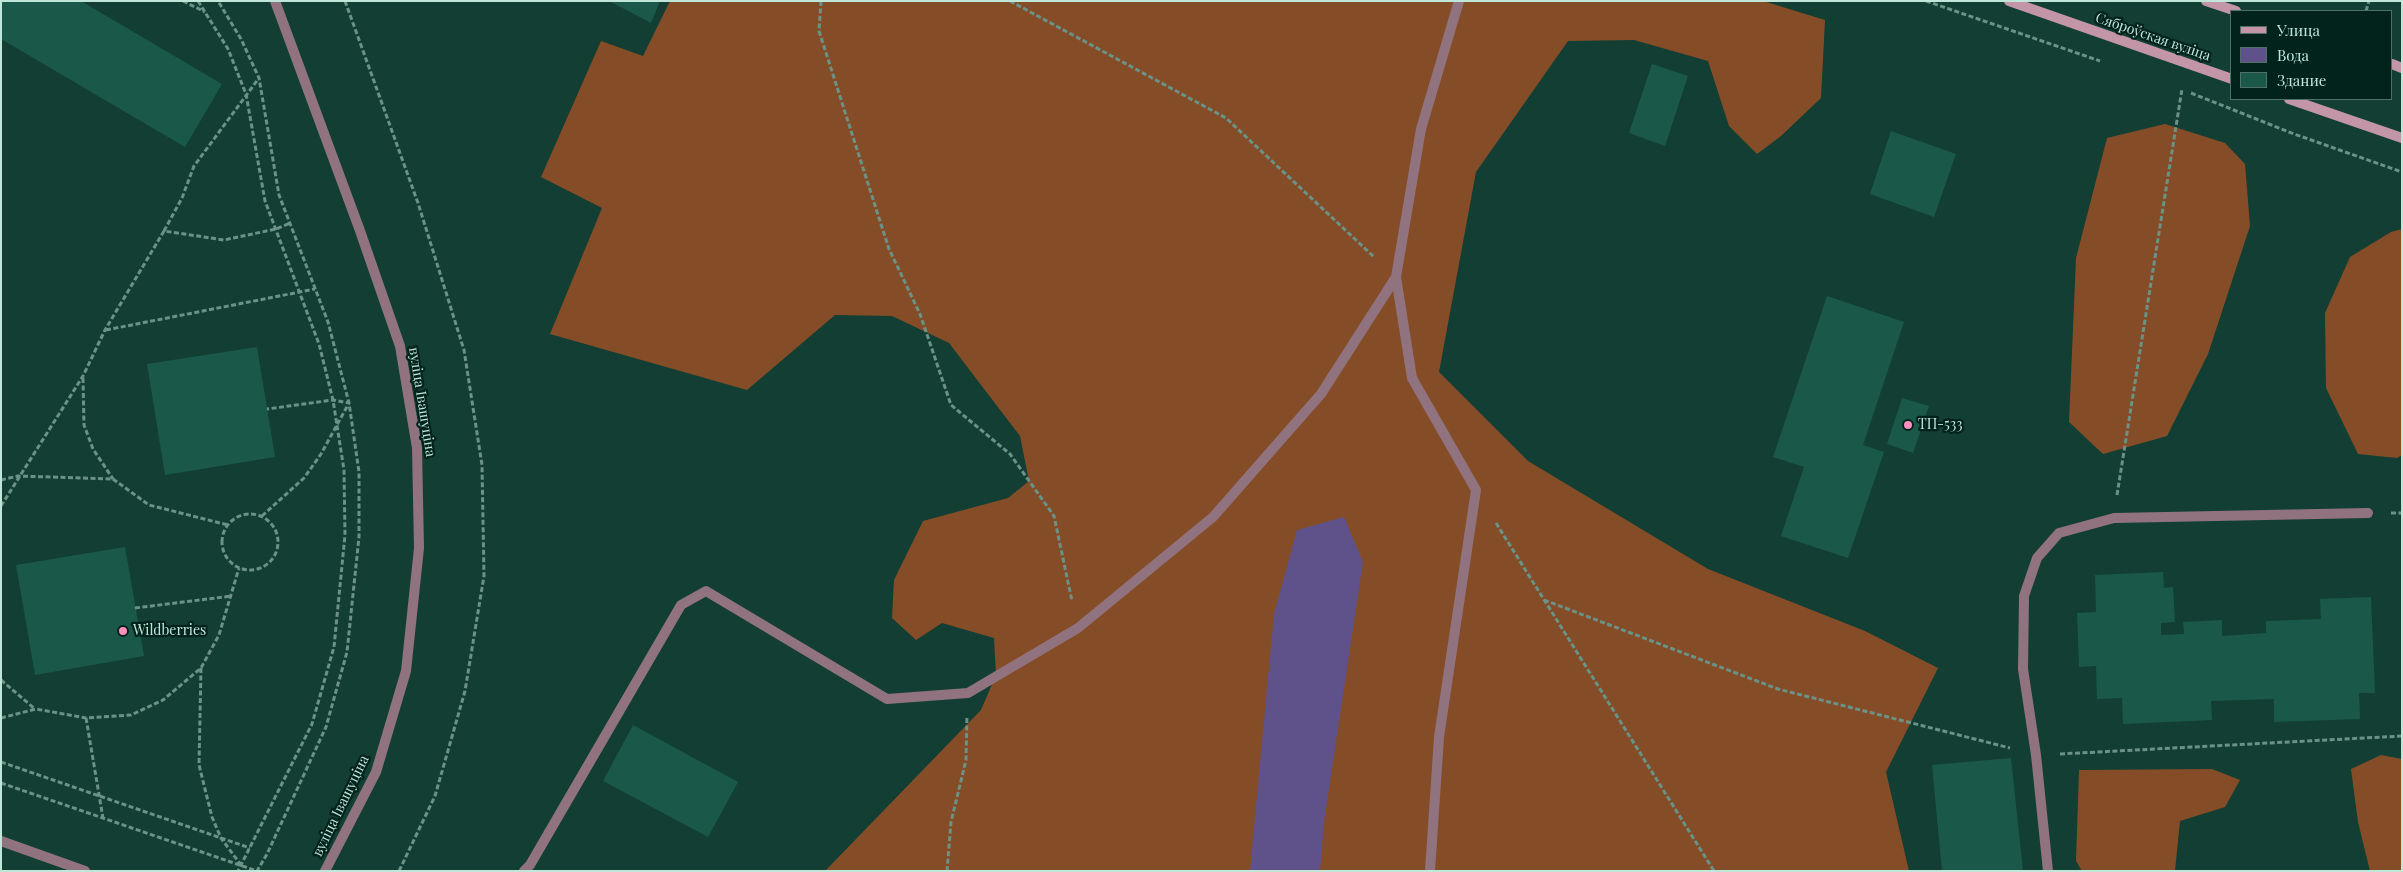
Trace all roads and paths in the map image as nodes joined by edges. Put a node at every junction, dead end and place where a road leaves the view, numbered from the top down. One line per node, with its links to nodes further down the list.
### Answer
1 (183, 1): 12 (path)
2 (198, 1): 12 (path)
3 (218, 1): 14 (path)
4 (275, 1): 66 (street, вуліца Івашуціна)
5 (821, 1): 47 (path)
6 (1010, 1): 25 (path)
7 (1459, 1): 25 (street)
8 (1926, 1): 13 (path)
9 (2009, 1): 15 (main road, Сяброўская вуліца)
10 (2206, 1): 11 (main road)
11 (2233, 10)
12 (206, 13): 18 (path)
13 (2109, 64)
14 (259, 78): 18 (path); 22 (path)
15 (2230, 78)
16 (2173, 86): 17 (path)
17 (2182, 90): 21 (path); 41 (path)
18 (246, 94): 23 (path); 24 (path)
19 (2292, 100): 20 (main road)
20 (2402, 138)
21 (2402, 172)
22 (290, 223): 23 (path); 26 (path)
23 (276, 229): 24 (path); 27 (path)
24 (164, 231): 28 (path)
25 (1396, 277): 37 (street); 47 (street)
26 (315, 289): 27 (path); 31 (path)
27 (299, 292): 28 (path); 30 (path)
28 (105, 330): 29 (path)
29 (83, 376): 34 (path); 35 (path)
30 (333, 400): 31 (path); 32 (path); 33 (path)
31 (349, 402): 33 (path); 63 (path)
32 (267, 409)
33 (338, 423): 40 (path); 62 (path)
34 (18, 476): 35 (path); 36 (path); 38 (path)
35 (113, 479): 42 (path)
36 (1, 480)
37 (1476, 490): 45 (path); 69 (street)
38 (1, 506)
39 (2368, 513): 41 (street)
40 (262, 516): 42 (path); 43 (path)
41 (2114, 518): 55 (street)
42 (228, 525): 43 (path)
43 (239, 568): 44 (path)
44 (232, 596): 46 (path); 48 (path)
45 (1544, 600): 55 (path); 70 (path)
46 (135, 608)
47 (1078, 628): 50 (street)
48 (201, 668): 53 (path); 60 (path)
49 (1, 680): 51 (path)
50 (968, 693): 67 (street); 68 (path)
51 (36, 709): 52 (path); 53 (path)
52 (1, 718)
53 (86, 718): 58 (path)
54 (2402, 736): 55 (path)
55 (2036, 755): 71 (street)
56 (1, 762): 58 (path)
57 (1, 783): 59 (path)
58 (100, 796): 59 (path); 60 (path)
59 (104, 818): 63 (path)
60 (221, 838): 62 (path); 63 (path)
61 (1, 841): 64 (street)
62 (250, 848): 63 (path)
63 (241, 865): 65 (path)
64 (85, 871)
65 (238, 871)
66 (325, 871)
67 (524, 871)
68 (947, 871)
69 (1430, 871)
70 (1714, 871)
71 (2048, 871)

